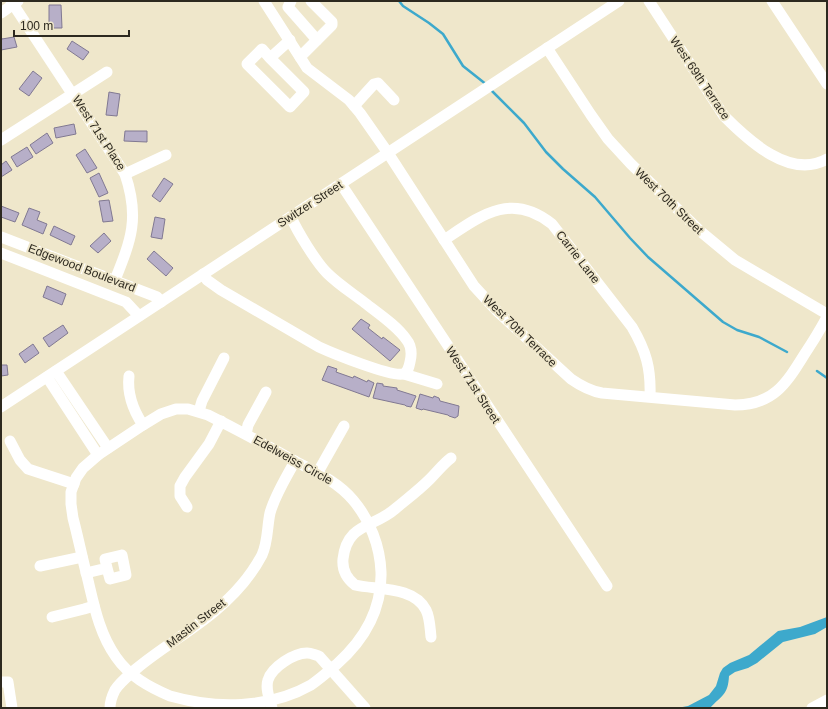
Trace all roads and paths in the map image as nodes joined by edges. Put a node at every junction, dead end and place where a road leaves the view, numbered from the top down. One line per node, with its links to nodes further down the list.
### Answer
1 (264, 1): 9 (street, West 70th Terrace)
2 (291, 1): 10 (street)
3 (311, 1): 10 (street)
4 (618, 1): 11 (street, Switzer Street)
5 (648, 1): 22 (street, West 69th Terrace)
6 (772, 1): 15 (street)
7 (15, 2): 8 (street); 16 (street, West 71st Place)
8 (1, 13)
9 (290, 40): 12 (street, West 70th Terrace); 13 (street)
10 (317, 40): 12 (street)
11 (547, 48): 20 (street, Switzer Street); 33 (street, West 70th Street)
12 (300, 57): 18 (street, West 70th Terrace)
13 (270, 58): 13 (street)
14 (107, 72): 16 (street)
15 (827, 84)
16 (72, 93): 19 (street); 23 (street, West 71st Place)
17 (394, 100): 18 (street)
18 (354, 106): 20 (street, West 70th Terrace)
19 (1, 140)
20 (388, 153): 24 (street, Switzer Street); 27 (street, West 70th Terrace)
21 (166, 155): 23 (street)
22 (827, 159)
23 (125, 174): 30 (street, West 71st Place)
24 (341, 184): 25 (street, Switzer Street); 61 (street, West 71st Street)
25 (291, 217): 29 (street, Switzer Street); 36 (street)
26 (1, 236): 30 (street, Edgewood Boulevard)
27 (444, 240): 41 (street, West 70th Terrace); 41 (street, Carrie Lane)
28 (1, 253): 32 (street, Edgewood Boulevard)
29 (203, 274): 31 (street, Switzer Street); 36 (street)
30 (115, 280): 31 (street, Edgewood Boulevard)
31 (161, 302): 32 (street, Switzer Street)
32 (139, 316): 35 (street, Switzer Street)
33 (827, 316): 41 (street, West 70th Terrace)
34 (224, 358): 43 (street)
35 (56, 371): 38 (street, Switzer Street); 49 (street)
36 (404, 374): 39 (street)
37 (129, 376): 45 (street)
38 (47, 377): 42 (street, Switzer Street); 50 (street)
39 (437, 384)
40 (266, 392): 47 (street, Edelweiss Circle)
41 (650, 396)
42 (1, 407)
43 (199, 411): 44 (street, Edelweiss Circle); 45 (street, Edelweiss Circle)
44 (221, 421): 47 (street, Edelweiss Circle); 55 (street)
45 (143, 425): 49 (street, Edelweiss Circle)
46 (344, 426): 53 (street)
47 (246, 434): 52 (street, Edelweiss Circle)
48 (10, 441): 54 (street)
49 (108, 448): 50 (street, Edelweiss Circle)
50 (98, 455): 54 (street, Edelweiss Circle)
51 (451, 458): 56 (street)
52 (295, 461): 53 (street, Edelweiss Circle); 67 (street, Mastin Street)
53 (318, 472): 56 (street, Edelweiss Circle)
54 (74, 484): 57 (street, Edelweiss Circle)
55 (186, 507)
56 (369, 524): 62 (street, Edelweiss Circle); 62 (street)
57 (82, 557): 58 (street); 60 (street, Edelweiss Circle)
58 (40, 566)
59 (107, 568): 60 (street)
60 (86, 574): 63 (street, Edelweiss Circle)
61 (607, 586)
62 (380, 589): 65 (street); 66 (street, Edelweiss Circle)
63 (94, 606): 64 (street); 67 (street, Edelweiss Circle)
64 (52, 617)
65 (431, 637)
66 (331, 669): 70 (street, Edelweiss Circle); 70 (street); 74 (street)
67 (131, 673): 71 (street, Edelweiss Circle); 73 (street, Mastin Street)
68 (1, 682): 72 (street)
69 (827, 700): 75 (street)
70 (271, 705): 71 (street, Edelweiss Circle)
71 (201, 707)
72 (12, 708)
73 (110, 708)
74 (365, 708)
75 (812, 708)

